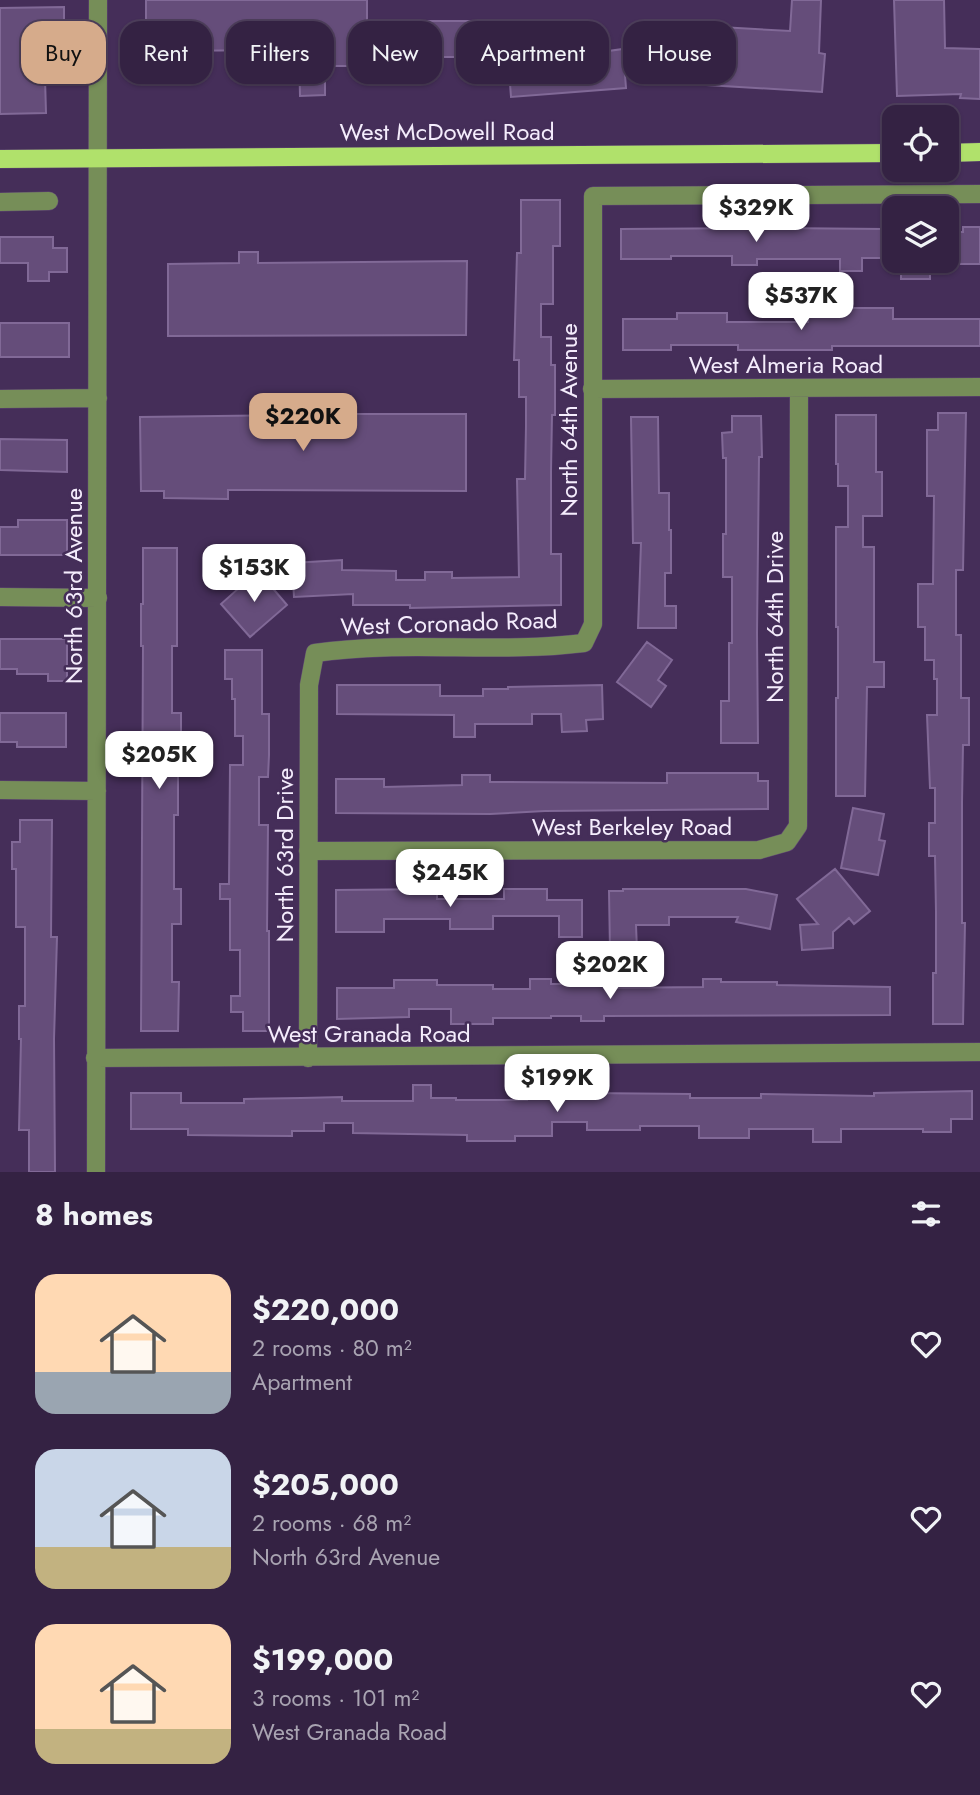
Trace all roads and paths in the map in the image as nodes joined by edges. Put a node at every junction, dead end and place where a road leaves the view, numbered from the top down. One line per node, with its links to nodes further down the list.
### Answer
1 (98, 0): 6 (street, North 63rd Avenue)
2 (980, 152): 4 (main road)
3 (882, 153): 6 (main road, West McDowell Road)
4 (959, 153)
5 (0, 159): 6 (main road, West McDowell Road)
6 (97, 159): 14 (street, North 63rd Avenue)
7 (980, 194): 11 (street, North 64th Avenue)
8 (49, 201): 9 (street)
9 (0, 202)
10 (980, 387): 12 (street, West Almeria Road)
11 (592, 389): 12 (street, West Almeria Road); 17 (street, North 64th Avenue)
12 (799, 389): 21 (street, North 64th Drive)
13 (0, 398): 14 (street)
14 (98, 398): 16 (street, North 63rd Avenue)
15 (0, 597): 16 (street)
16 (98, 598): 20 (street, North 63rd Avenue)
17 (584, 643): 18 (street, West Coronado Road)
18 (315, 653): 22 (street, North 63rd Drive)
19 (0, 790): 20 (street)
20 (97, 791): 24 (street, North 63rd Avenue)
21 (787, 842): 22 (street, West Berkeley Road)
22 (308, 851): 25 (street, North 63rd Drive)
23 (980, 1052): 25 (street, West Granada Road)
24 (95, 1058): 25 (street, West Granada Road); 26 (street, North 63rd Avenue)
25 (308, 1058)
26 (96, 1172)

